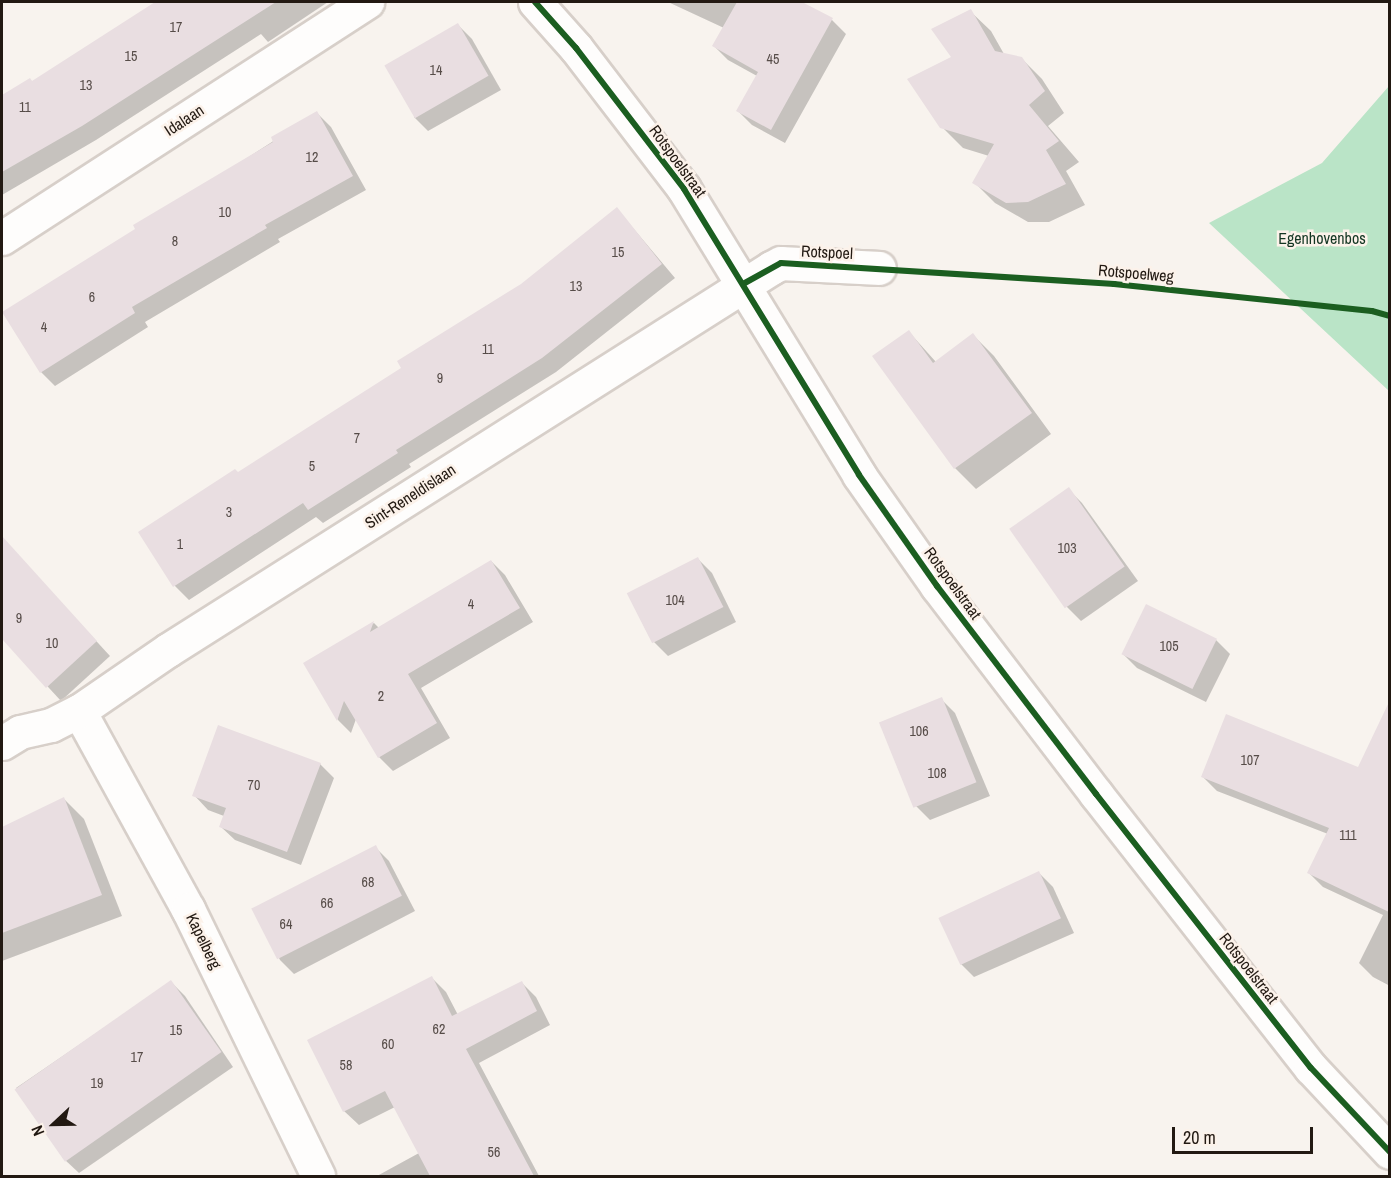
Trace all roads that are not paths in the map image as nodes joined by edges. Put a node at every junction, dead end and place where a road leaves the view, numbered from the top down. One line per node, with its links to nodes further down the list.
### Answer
1 (367, 2): 3 (street, Idalaan)
2 (535, 2): 5 (street, Rotspoelstraat)
3 (2, 238)
4 (879, 268): 5 (street, Rotspoel)
5 (743, 284): 6 (street, Sint-Reneldislaan); 8 (street, Rotspoelstraat)
6 (79, 711): 7 (street, Sint-Reneldislaan); 9 (street, Kapelberg)
7 (8, 730)
8 (1389, 1152)
9 (318, 1176)

